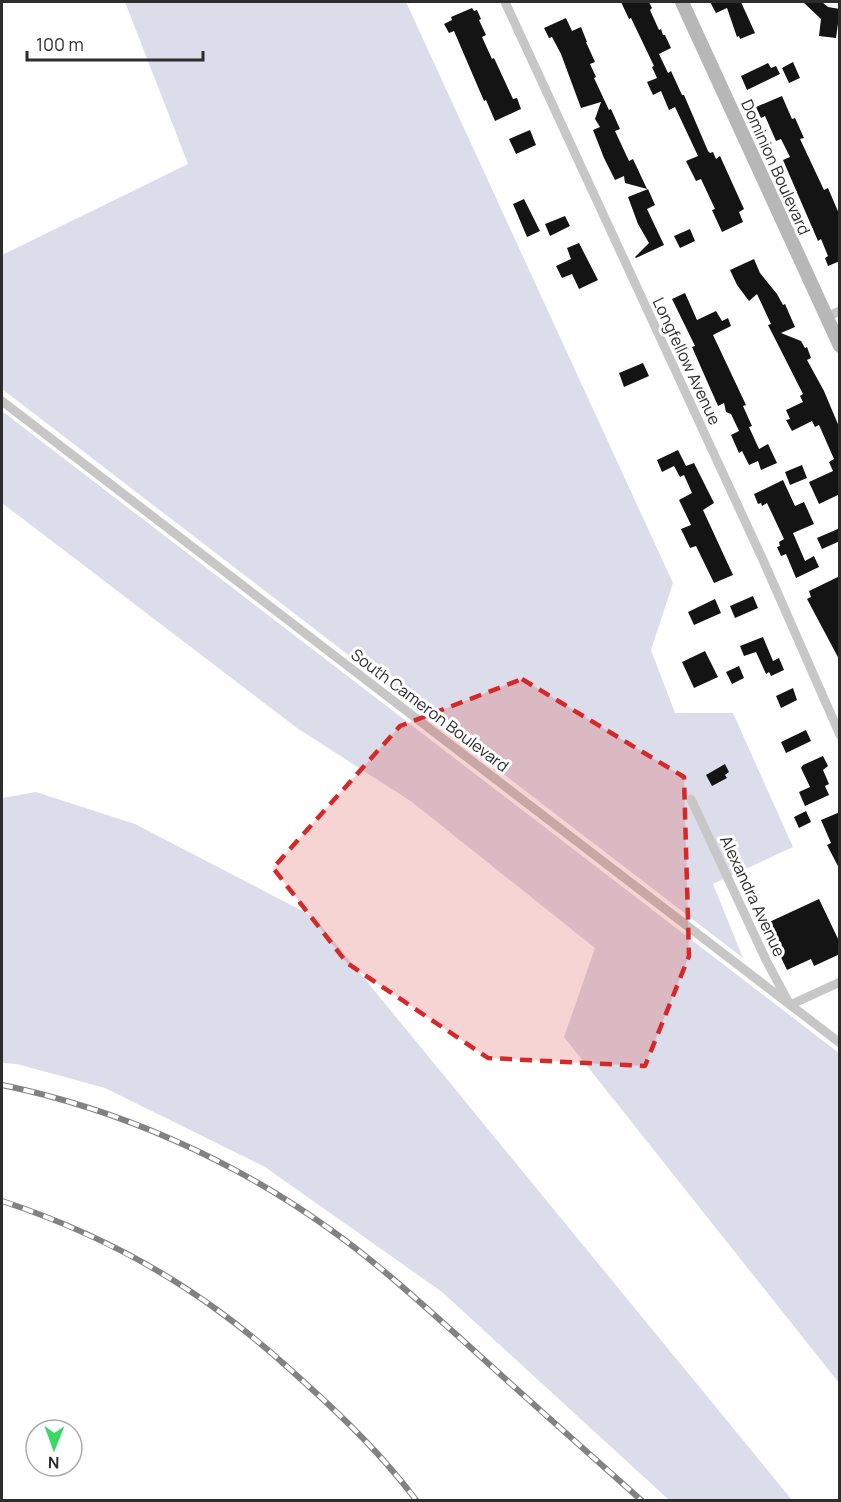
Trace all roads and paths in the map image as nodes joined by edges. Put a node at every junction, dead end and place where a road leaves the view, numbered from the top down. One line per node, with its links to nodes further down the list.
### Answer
1 (504, 2): 7 (street, Longfellow Avenue)
2 (682, 2): 4 (street, Dominion Boulevard)
3 (840, 311): 4 (street)
4 (826, 317): 5 (street, Dominion Boulevard)
5 (840, 346)
6 (2, 401): 10 (street, South Cameron Boulevard)
7 (840, 735)
8 (691, 799): 10 (street, Alexandra Avenue)
9 (840, 981): 10 (street)
10 (790, 1005): 11 (street, South Cameron Boulevard)
11 (840, 1042)

